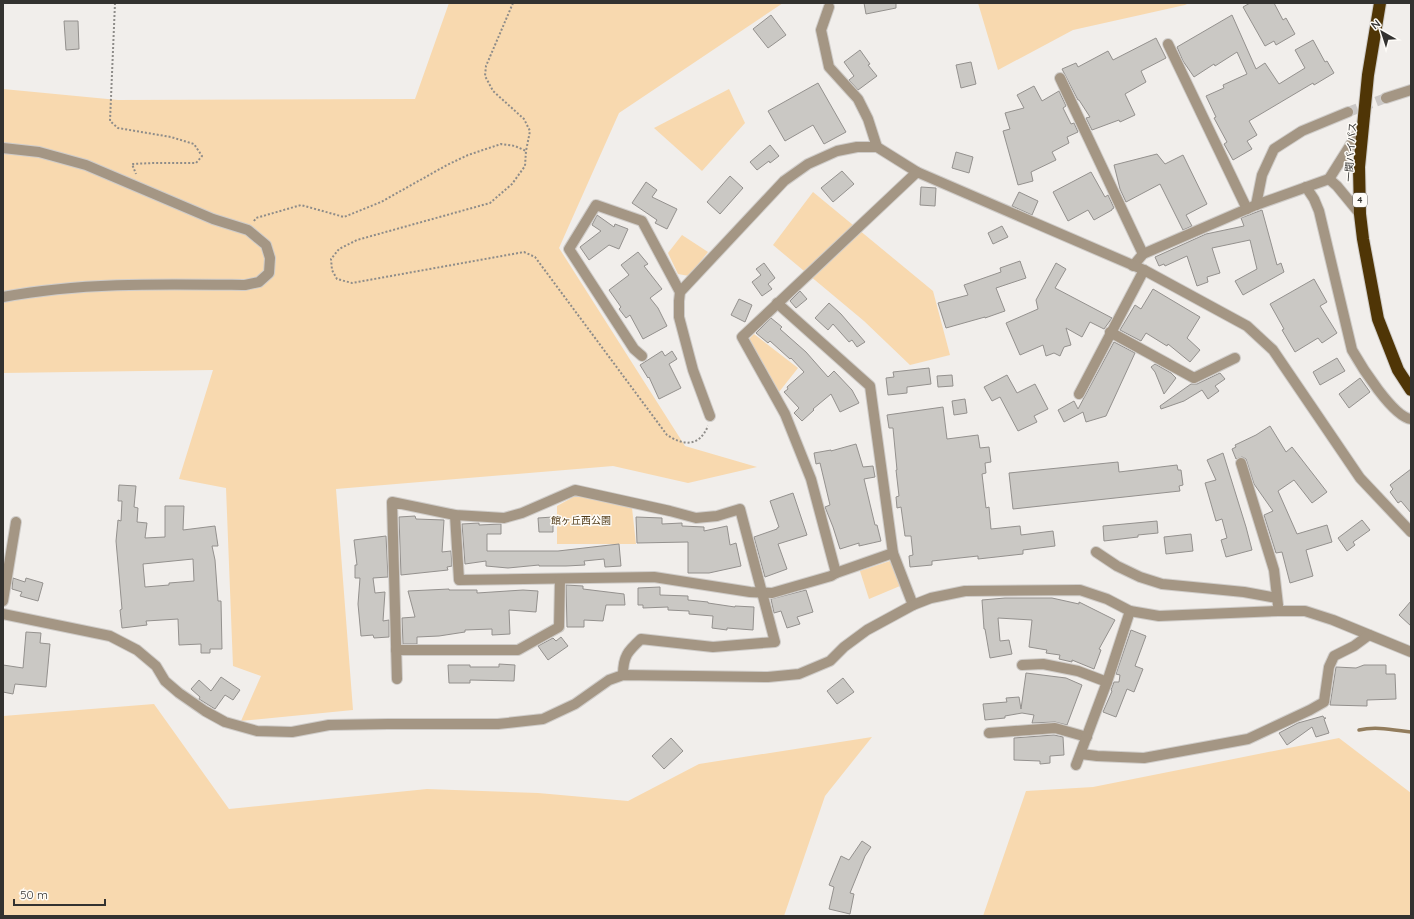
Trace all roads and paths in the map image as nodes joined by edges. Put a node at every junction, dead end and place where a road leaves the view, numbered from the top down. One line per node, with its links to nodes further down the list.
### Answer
1 (115, 3): 17 (path)
2 (513, 3): 13 (path)
3 (1380, 3): 10 (highway, 一関バイパス / 4)
4 (829, 7): 11 (street)
5 (1168, 44): 18 (street)
6 (1060, 78): 21 (street)
7 (1411, 90): 8 (street)
8 (1386, 98)
9 (1348, 112): 18 (street)
10 (1364, 124): 15 (street); 19 (highway, 一関バイパス / 4)
11 (877, 147): 14 (street); 24 (street)
12 (3, 148): 17 (street)
13 (526, 151): 20 (path); 32 (path)
14 (917, 172): 22 (street); 26 (street)
15 (1329, 179): 16 (street); 19 (street)
16 (1306, 186): 18 (street); 33 (street)
17 (142, 190): 20 (street)
18 (1251, 207): 21 (street)
19 (1360, 214): 30 (highway, 一関バイパス / 4)
20 (248, 230): 25 (street)
21 (1143, 254): 22 (street)
22 (1133, 266): 23 (street)
23 (1144, 270): 27 (street); 37 (street)
24 (680, 292): 28 (street); 32 (street)
25 (3, 298)
26 (777, 303): 39 (street); 40 (street)
27 (1110, 332): 29 (street); 31 (street)
28 (642, 356)
29 (1235, 358)
30 (1411, 390)
31 (1079, 394)
32 (710, 416)
33 (1411, 419)
34 (1241, 463): 43 (street)
35 (455, 515): 41 (street); 42 (street); 50 (street)
36 (16, 522): 44 (street)
37 (1411, 532)
38 (1096, 552): 43 (street)
39 (892, 554): 40 (street); 45 (street)
40 (836, 573): 42 (street)
41 (560, 579): 42 (street); 50 (street)
42 (762, 592): 53 (street)
43 (1277, 598): 47 (street)
44 (3, 602)
45 (913, 605): 46 (street); 53 (street)
46 (1130, 611): 47 (street); 55 (street)
47 (1278, 611): 49 (street)
48 (3, 614): 53 (street)
49 (1369, 635): 51 (street); 58 (street)
50 (396, 650): 54 (street)
51 (1411, 652)
52 (1022, 665): 55 (street)
53 (623, 675)
54 (397, 679)
55 (1107, 682): 57 (street)
56 (989, 733): 57 (street)
57 (1087, 737): 58 (street)
58 (1080, 754): 59 (street)
59 (1076, 765)

